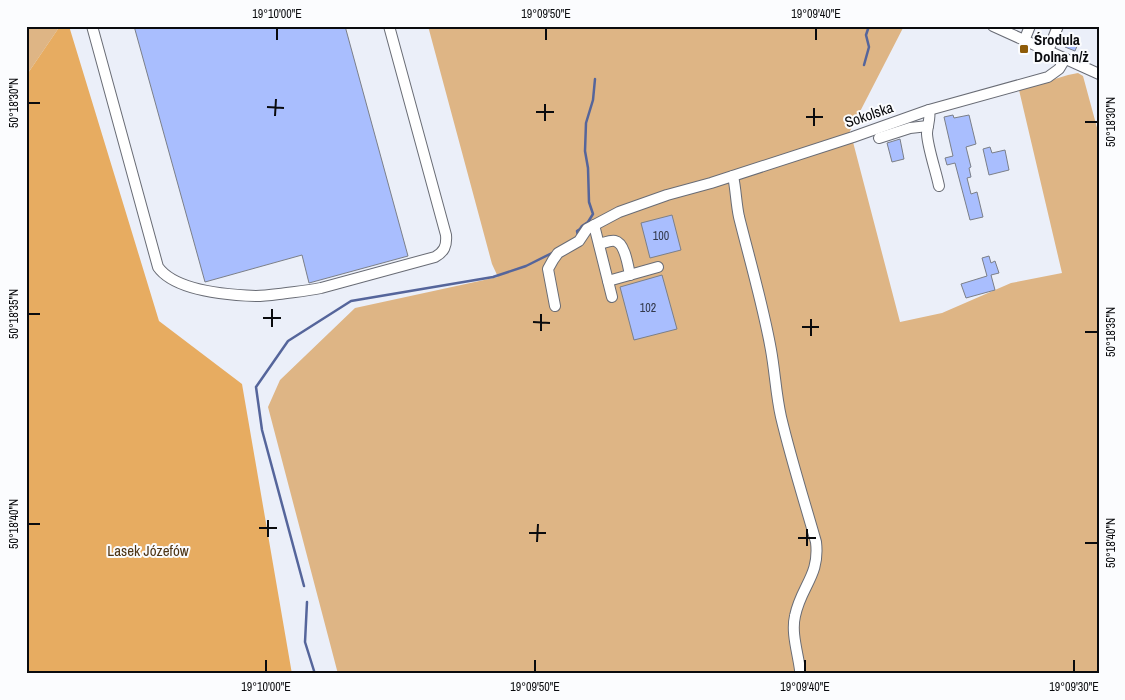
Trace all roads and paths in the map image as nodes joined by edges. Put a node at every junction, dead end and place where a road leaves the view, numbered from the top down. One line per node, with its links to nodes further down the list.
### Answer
1 (92, 26): 2 (street)
2 (389, 26)
3 (993, 26): 6 (street)
4 (1030, 26): 6 (street)
5 (1058, 26): 7 (street)
6 (1024, 41): 7 (street)
7 (1048, 52): 8 (street)
8 (1065, 59): 9 (street); 10 (street, Sokolska)
9 (1097, 70)
10 (929, 110): 11 (street); 13 (street, Sokolska)
11 (928, 126): 12 (street); 14 (street)
12 (879, 138)
13 (733, 176): 15 (street, Sokolska); 22 (street)
14 (939, 186)
15 (594, 225): 16 (street); 21 (street, Sokolska)
16 (599, 244): 18 (street); 19 (street)
17 (658, 267): 18 (street)
18 (630, 275): 19 (street)
19 (608, 281): 20 (street)
20 (612, 297)
21 (555, 306)
22 (800, 674)

